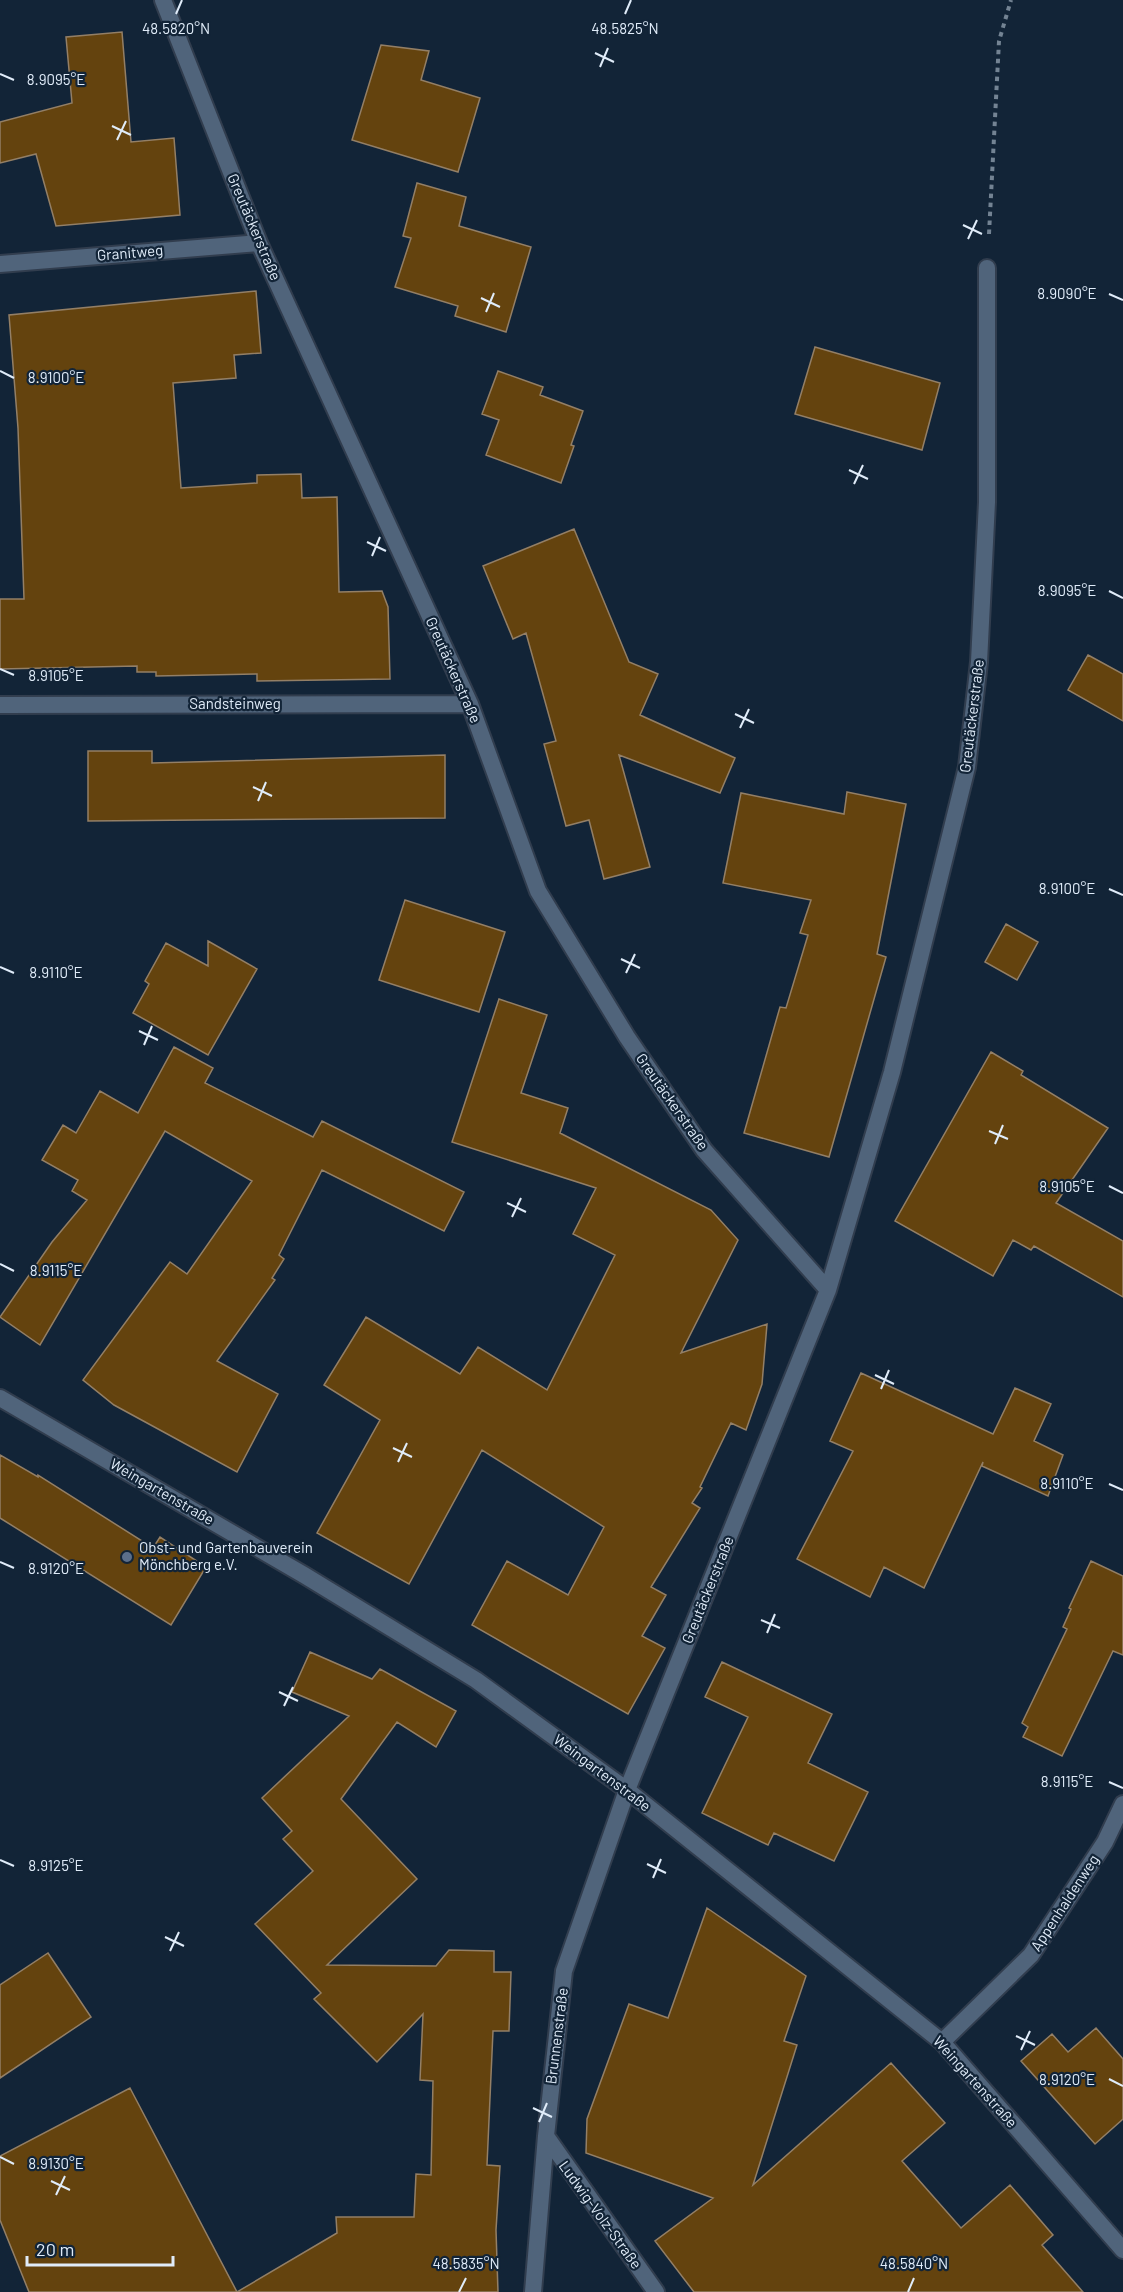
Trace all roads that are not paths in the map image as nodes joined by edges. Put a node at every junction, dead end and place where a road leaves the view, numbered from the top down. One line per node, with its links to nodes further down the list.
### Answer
1 (163, 0): 2 (street, Greutäckerstraße)
2 (259, 243): 3 (street, Granitweg); 5 (street, Greutäckerstraße)
3 (0, 264)
4 (987, 268): 7 (street, Greutäckerstraße)
5 (470, 704): 6 (street, Sandsteinweg); 7 (street, Greutäckerstraße)
6 (0, 705)
7 (828, 1290): 9 (street, Greutäckerstraße)
8 (0, 1398): 9 (street, Weingartenstraße)
9 (627, 1790): 11 (street, Weingartenstraße); 12 (street, Brunnenstraße)
10 (1123, 1804): 11 (street, Appenhaldenweg)
11 (942, 2042): 13 (street, Weingartenstraße)
12 (546, 2136): 14 (street, Brunnenstraße); 15 (street, Ludwig-Volz-Straße)
13 (1123, 2250)
14 (533, 2292)
15 (656, 2292)

